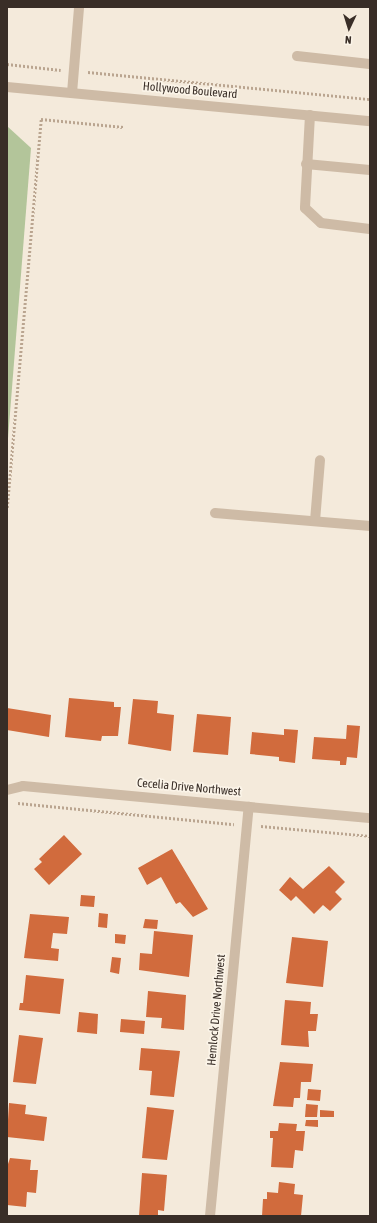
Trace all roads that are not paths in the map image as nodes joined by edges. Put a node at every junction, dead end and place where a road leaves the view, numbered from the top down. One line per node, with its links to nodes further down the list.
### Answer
1 (79, 7): 5 (street)
2 (297, 56): 3 (street)
3 (370, 64)
4 (7, 87): 5 (street, Hollywood Boulevard)
5 (72, 93): 6 (street, Hollywood Boulevard)
6 (310, 115): 7 (street, Hollywood Boulevard); 8 (street)
7 (370, 121)
8 (306, 164): 9 (street); 10 (street)
9 (370, 170)
10 (370, 228)
11 (320, 460): 13 (street)
12 (215, 513): 13 (street)
13 (315, 521): 14 (street)
14 (370, 526)
15 (7, 790): 16 (street, Cecelia Drive Northwest)
16 (249, 807): 17 (street, Cecelia Drive Northwest); 18 (street, Hemlock Drive Northwest)
17 (370, 818)
18 (210, 1216)

